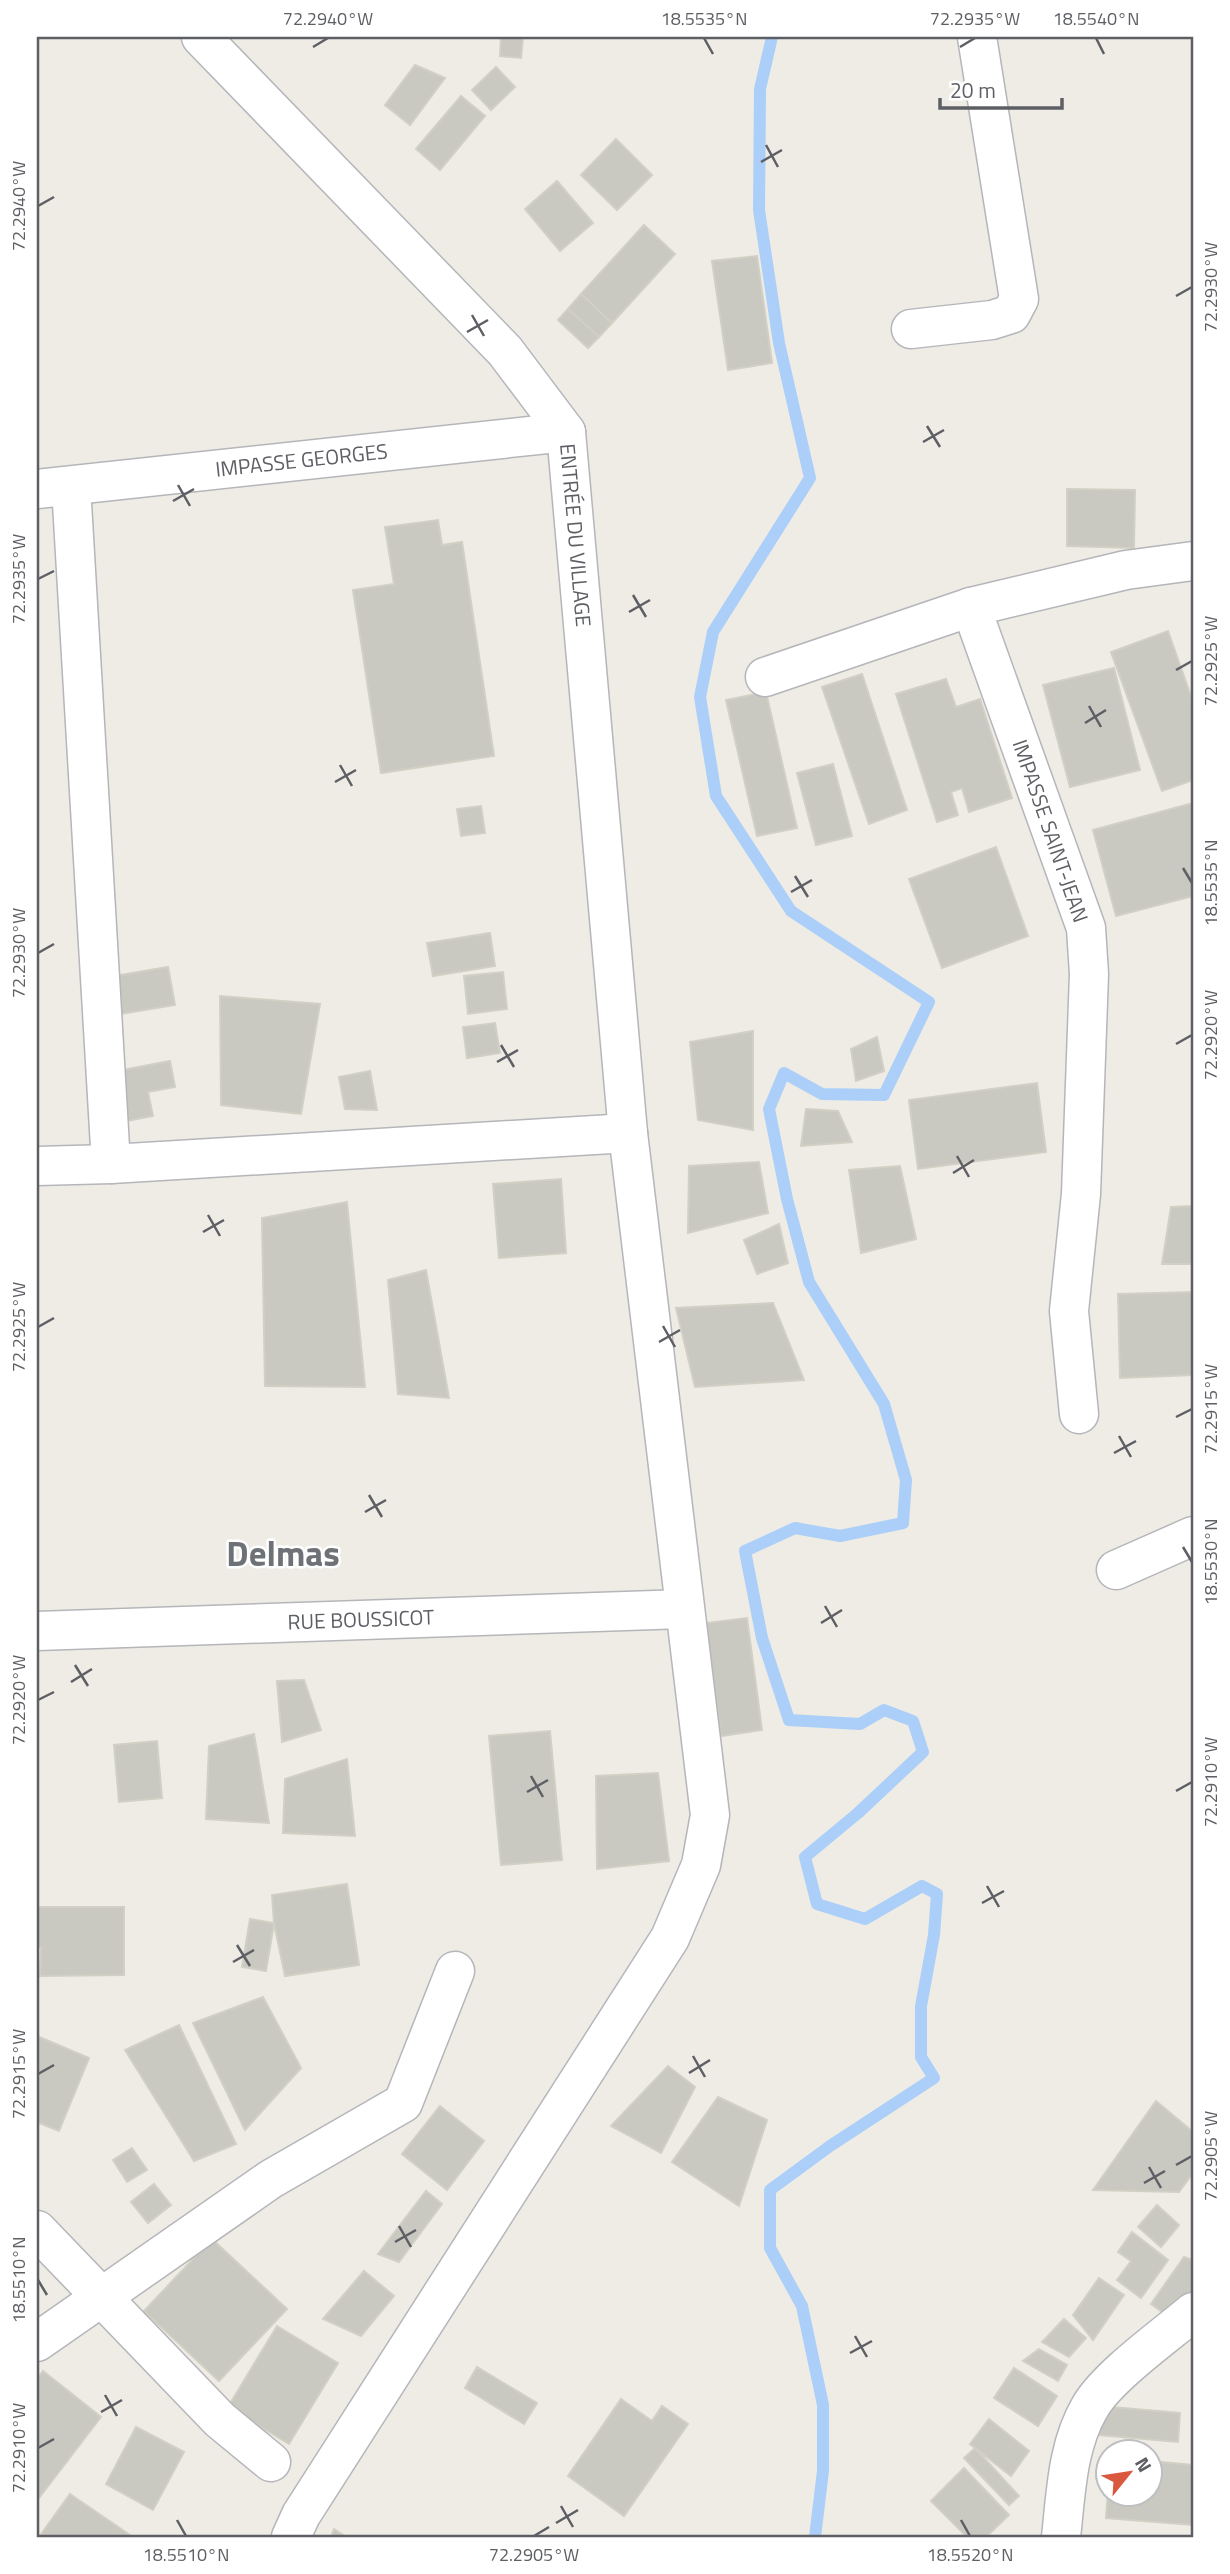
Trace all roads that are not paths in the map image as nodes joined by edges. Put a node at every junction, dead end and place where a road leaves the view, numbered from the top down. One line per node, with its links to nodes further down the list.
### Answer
1 (201, 37): 4 (street, ENTRÉE DU VILLAGE)
2 (977, 37): 3 (street)
3 (911, 329)
4 (566, 432): 5 (street, IMPASSE GEORGES); 9 (street, ENTRÉE DU VILLAGE)
5 (54, 488): 10 (street)
6 (1193, 561): 7 (street)
7 (971, 607): 8 (street); 12 (street, IMPASSE SAINT-JEAN)
8 (765, 677)
9 (628, 1133): 10 (street); 15 (street, ENTRÉE DU VILLAGE)
10 (111, 1164): 11 (street)
11 (37, 1166)
12 (1079, 1414)
13 (1193, 1536): 14 (street)
14 (1116, 1570)
15 (684, 1609): 16 (street, RUE BOUSSICOT); 23 (street, ENTRÉE DU VILLAGE)
16 (37, 1631)
17 (455, 1971): 19 (street)
18 (37, 2230): 19 (street)
19 (100, 2298): 21 (street); 22 (street)
20 (1193, 2312): 24 (street)
21 (37, 2342)
22 (271, 2462)
23 (291, 2537)
24 (1061, 2537)

